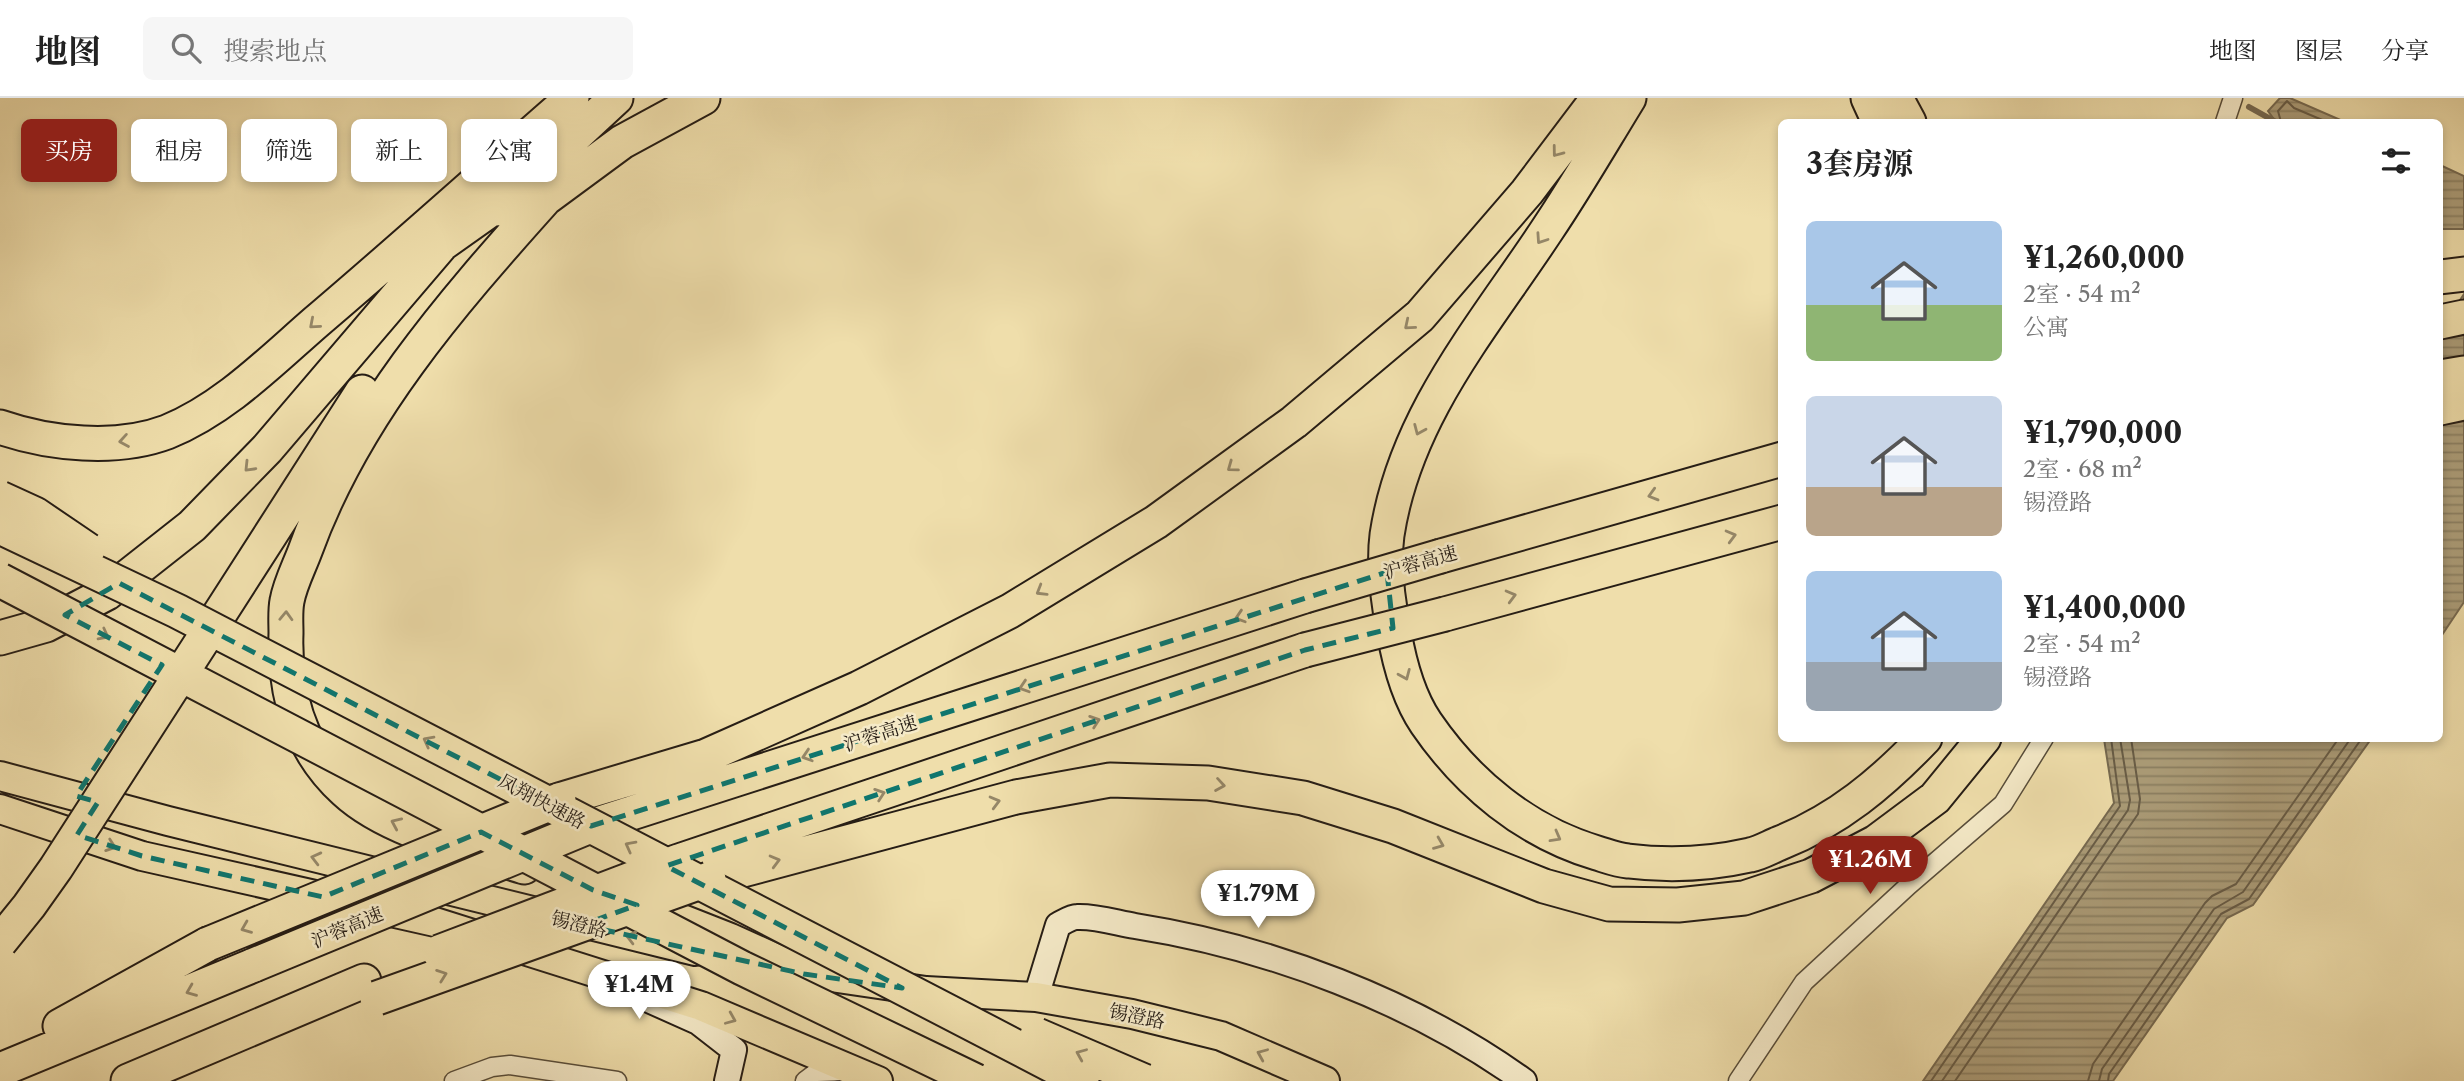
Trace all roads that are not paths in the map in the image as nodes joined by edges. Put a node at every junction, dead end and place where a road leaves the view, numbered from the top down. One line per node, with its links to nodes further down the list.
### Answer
1 (572, 98): 21 (highway, one-way to 21)
2 (617, 98): 16 (highway)
3 (704, 98): 16 (highway)
4 (1598, 98): 44 (highway, one-way to 44, bridge)
5 (1629, 98): 30 (highway, one-way to 30)
6 (1868, 98): 9 (highway)
7 (1896, 98): 10 (highway)
8 (2233, 98): 11 (street)
9 (1878, 119)
10 (1907, 119)
11 (2226, 119)
12 (2464, 274): 13 (highway)
13 (2443, 277)
14 (2464, 317): 15 (highway)
15 (2443, 321)
16 (373, 363): 22 (highway); 22 (highway)
17 (2464, 373): 18 (highway)
18 (2443, 376)
19 (2464, 403): 20 (highway)
20 (2443, 407)
21 (0, 427)
22 (324, 433): 28 (highway); 29 (highway, one-way to 29); 40 (highway, one-way to 22)
23 (1774, 461): 45 (highway, 沪蓉高速, one-way to 45, bridge)
24 (0, 498): 28 (highway, bridge)
25 (1778, 523): 41 (highway, one-way to 25, bridge)
26 (0, 527): 28 (highway, 凤翔快速路, bridge)
27 (0, 580): 39 (highway, one-way to 39, bridge)
28 (192, 621): 35 (highway); 36 (highway, 凤翔快速路, one-way to 28, bridge); 37 (highway, bridge)
29 (0, 638)
30 (1921, 742)
31 (1981, 742): 41 (highway, one-way to 31, bridge)
32 (2042, 742): 61 (street)
33 (0, 776): 40 (main road, 锡澄路, one-way to 33)
34 (0, 809): 38 (main road, 锡澄路, one-way to 38)
35 (0, 910)
36 (786, 928): 57 (highway, 凤翔快速路, bridge); 58 (highway, one-way to 36, bridge)
37 (0, 942)
38 (557, 961): 43 (main road); 46 (main road, 锡澄路, one-way to 46)
39 (742, 968): 55 (highway, bridge); 56 (highway, bridge)
40 (804, 974): 42 (main road, 锡澄路)
41 (371, 989): 47 (highway); 48 (highway)
42 (1036, 997): 59 (main road, 锡澄路, one-way to 42); 60 (main road)
43 (734, 1050): 51 (main road); 52 (main road)
44 (0, 1059)
45 (0, 1070)
46 (852, 1070): 53 (street); 54 (main road, 锡澄路)
47 (128, 1081)
48 (154, 1081)
49 (454, 1081): 50 (street)
50 (617, 1081)
51 (727, 1081)
52 (744, 1081)
53 (805, 1081)
54 (878, 1081)
55 (944, 1081)
56 (976, 1081)
57 (1082, 1081)
58 (1144, 1081)
59 (1325, 1081)
60 (1524, 1081)
61 (1738, 1081)

